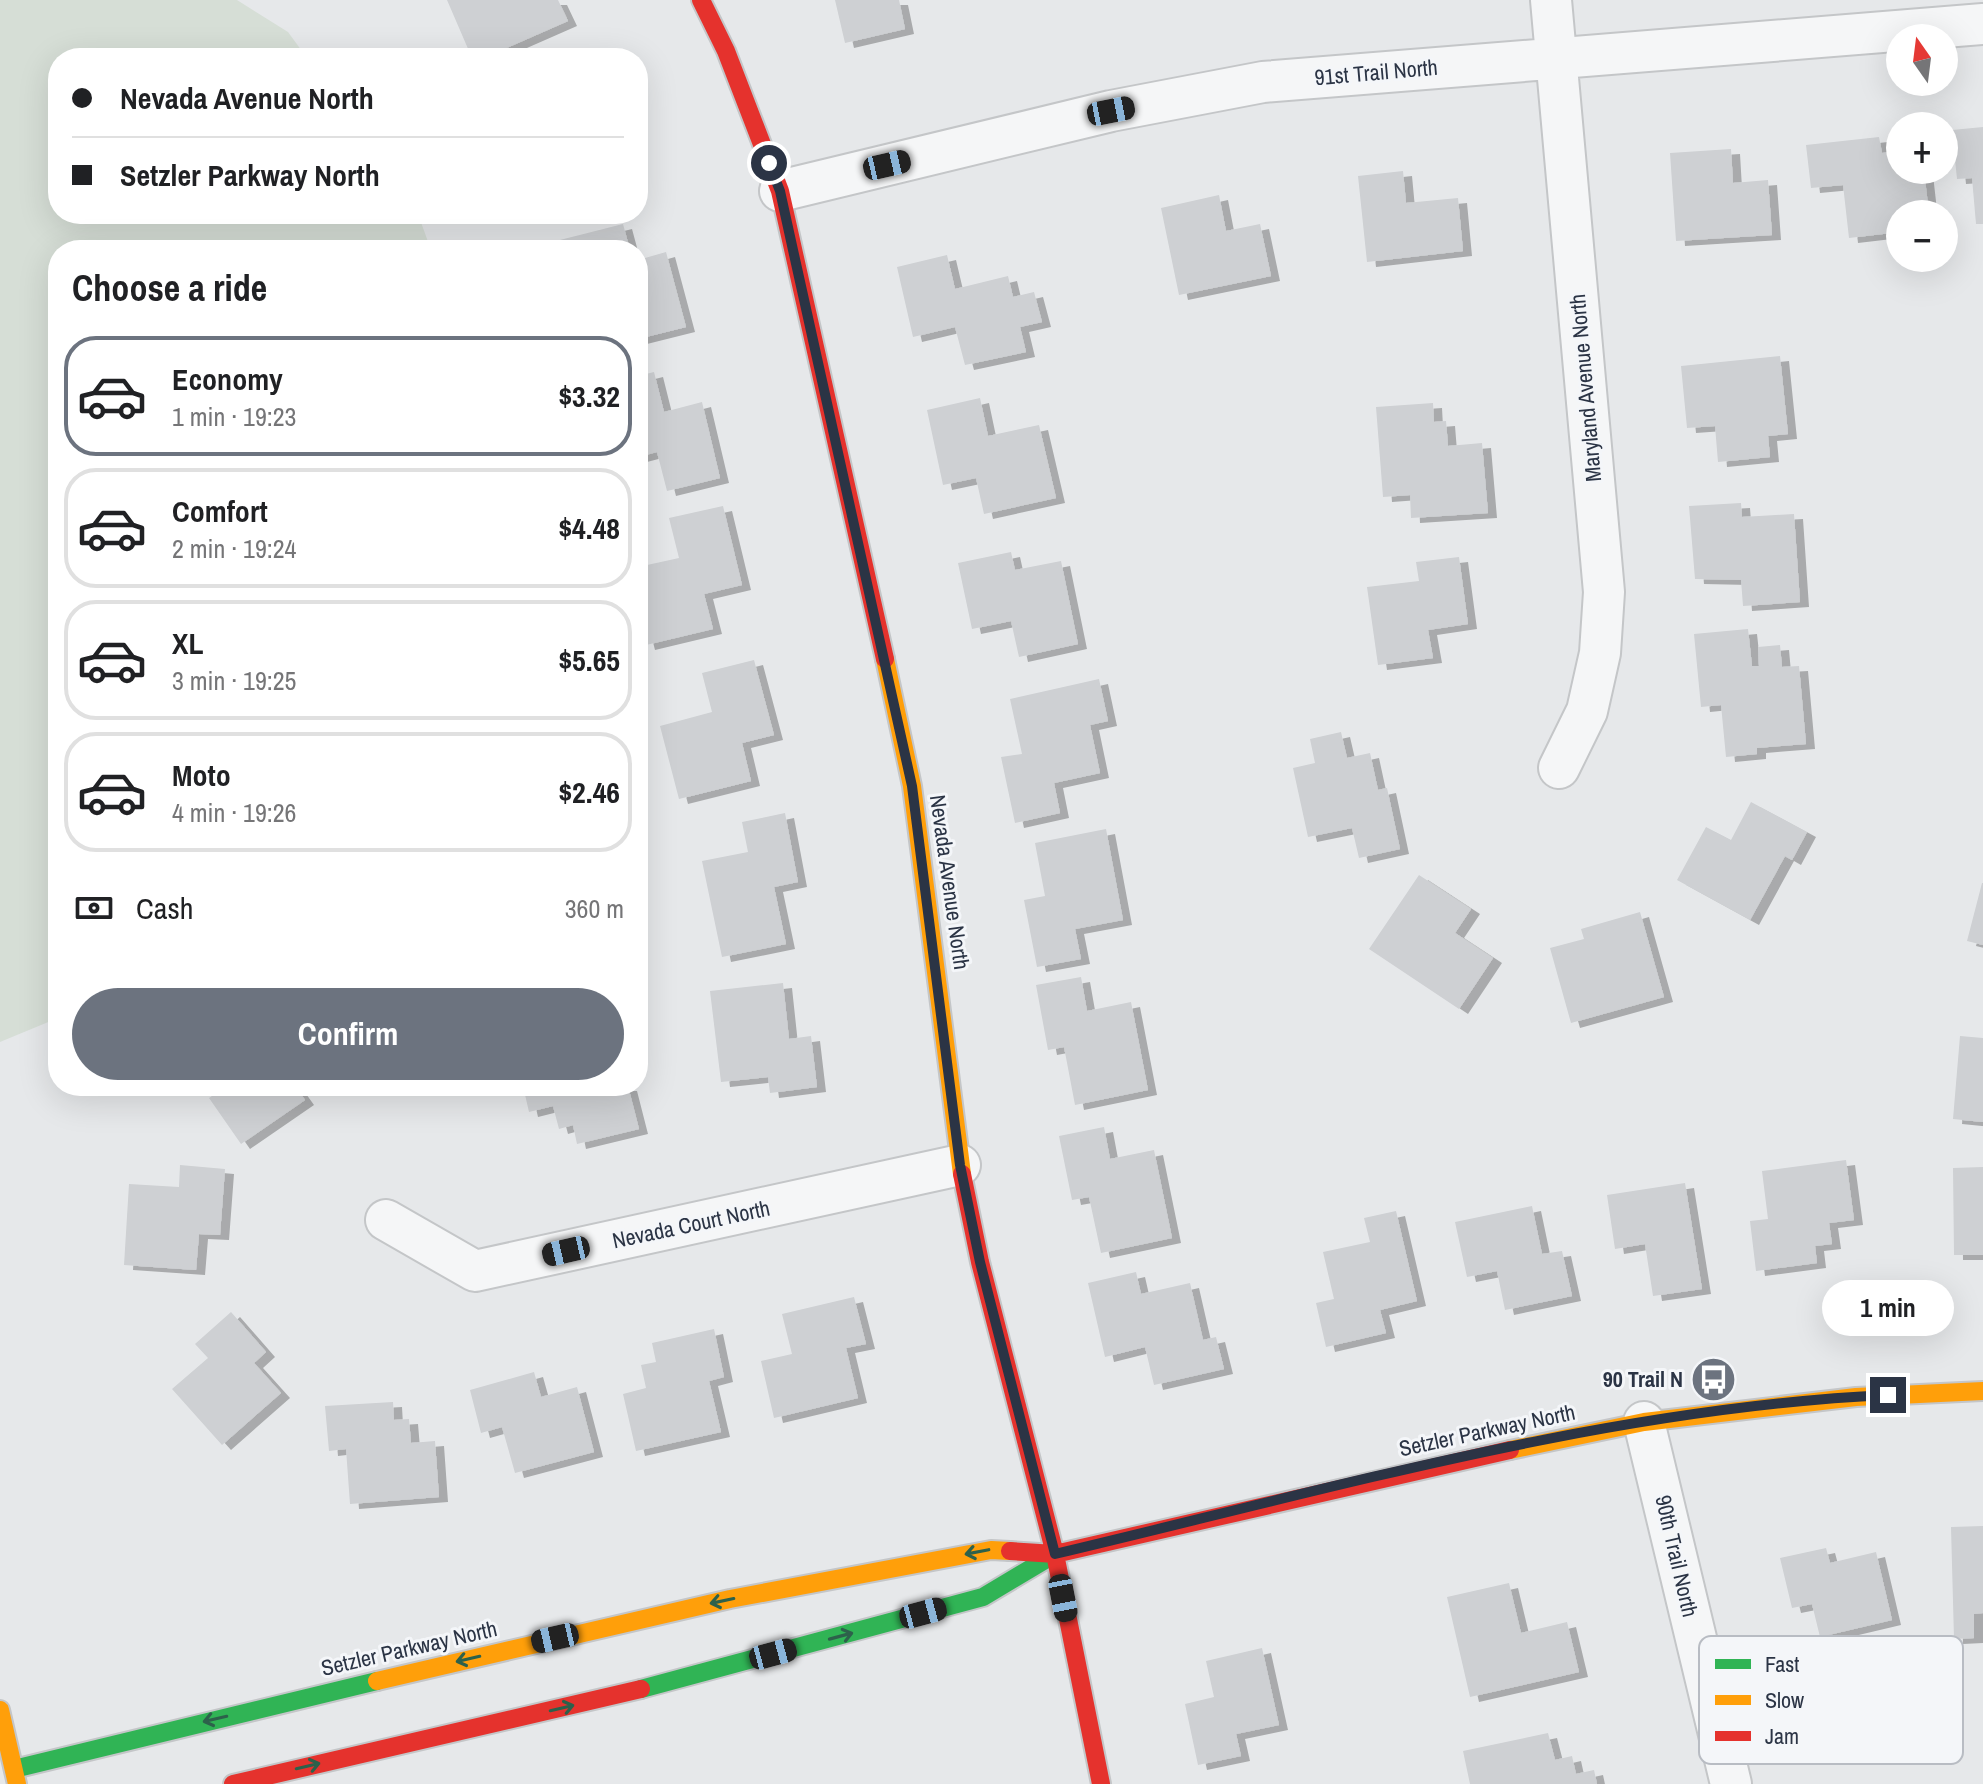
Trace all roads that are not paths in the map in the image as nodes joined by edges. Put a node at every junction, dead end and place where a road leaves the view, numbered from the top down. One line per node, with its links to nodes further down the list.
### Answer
1 (701, 0): 5 (street, Nevada Avenue North)
2 (1551, 0): 4 (street, Maryland Avenue North)
3 (1983, 24): 4 (street, 91st Trail North)
4 (1555, 58): 5 (street, 91st Trail North); 6 (street, Maryland Avenue North)
5 (780, 191): 7 (street, Nevada Avenue North)
6 (1559, 768)
7 (960, 1165): 8 (street, Nevada Court North); 11 (street, Nevada Avenue North)
8 (386, 1220)
9 (1983, 1391): 10 (street, Setzler Parkway North)
10 (1644, 1422): 11 (street, Setzler Parkway North); 12 (street, 90th Trail North)
11 (1055, 1554): 15 (street, Setzler Parkway North, one-way to 15); 16 (street, Setzler Parkway North, one-way to 11); 17 (street, Nevada Avenue North)
12 (1699, 1651)
13 (0, 1710): 15 (street)
14 (1726, 1764): 18 (street, 90th Trail North)
15 (10, 1775)
16 (233, 1784)
17 (1101, 1784)
18 (1731, 1784)

